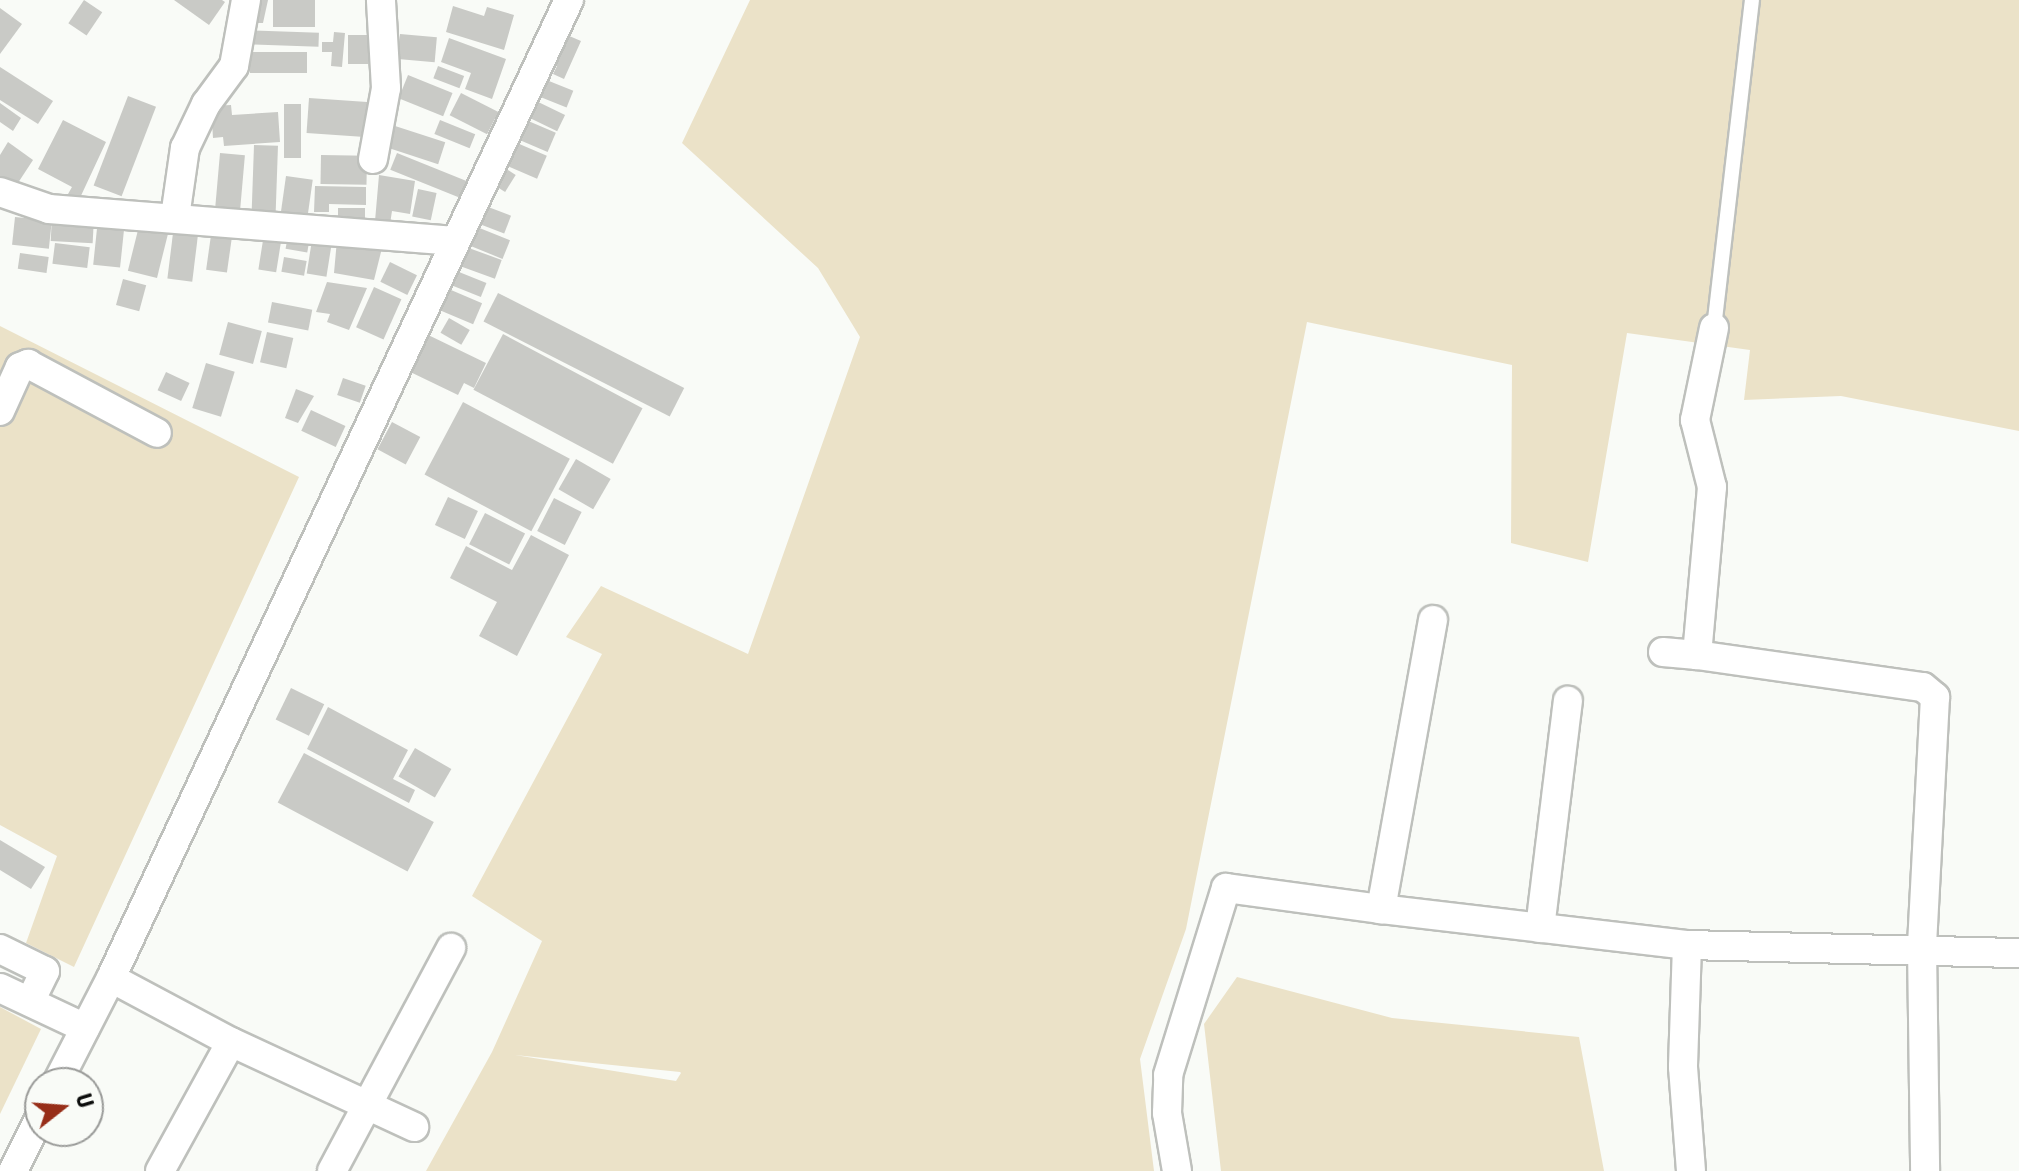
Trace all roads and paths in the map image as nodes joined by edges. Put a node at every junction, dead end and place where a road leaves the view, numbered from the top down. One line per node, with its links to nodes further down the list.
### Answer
1 (246, 0): 7 (street)
2 (381, 0): 5 (street)
3 (569, 0): 8 (street)
4 (1752, 0): 9 (lane)
5 (373, 159)
6 (0, 192): 7 (street)
7 (175, 217): 8 (street)
8 (452, 241): 23 (street)
9 (1714, 328): 14 (street)
10 (0, 411): 11 (street)
11 (157, 433)
12 (1433, 620): 16 (street)
13 (1663, 652): 14 (street)
14 (1697, 655): 19 (street)
15 (1568, 701): 17 (street)
16 (1381, 909): 17 (street); 35 (street)
17 (1540, 928): 18 (street)
18 (1687, 945): 19 (street); 36 (street)
19 (1922, 947): 22 (street); 37 (street)
20 (451, 948): 29 (street)
21 (0, 949): 25 (street)
22 (2019, 953)
23 (111, 978): 26 (street); 27 (street)
24 (0, 988): 25 (street)
25 (30, 1002): 26 (street)
26 (85, 1028): 28 (street)
27 (231, 1042): 29 (street); 33 (street)
28 (65, 1067)
29 (367, 1104): 30 (street); 34 (street)
30 (414, 1127)
31 (25, 1147): 32 (street)
32 (13, 1171)
33 (160, 1171)
34 (332, 1171)
35 (1177, 1171)
36 (1691, 1171)
37 (1925, 1171)

